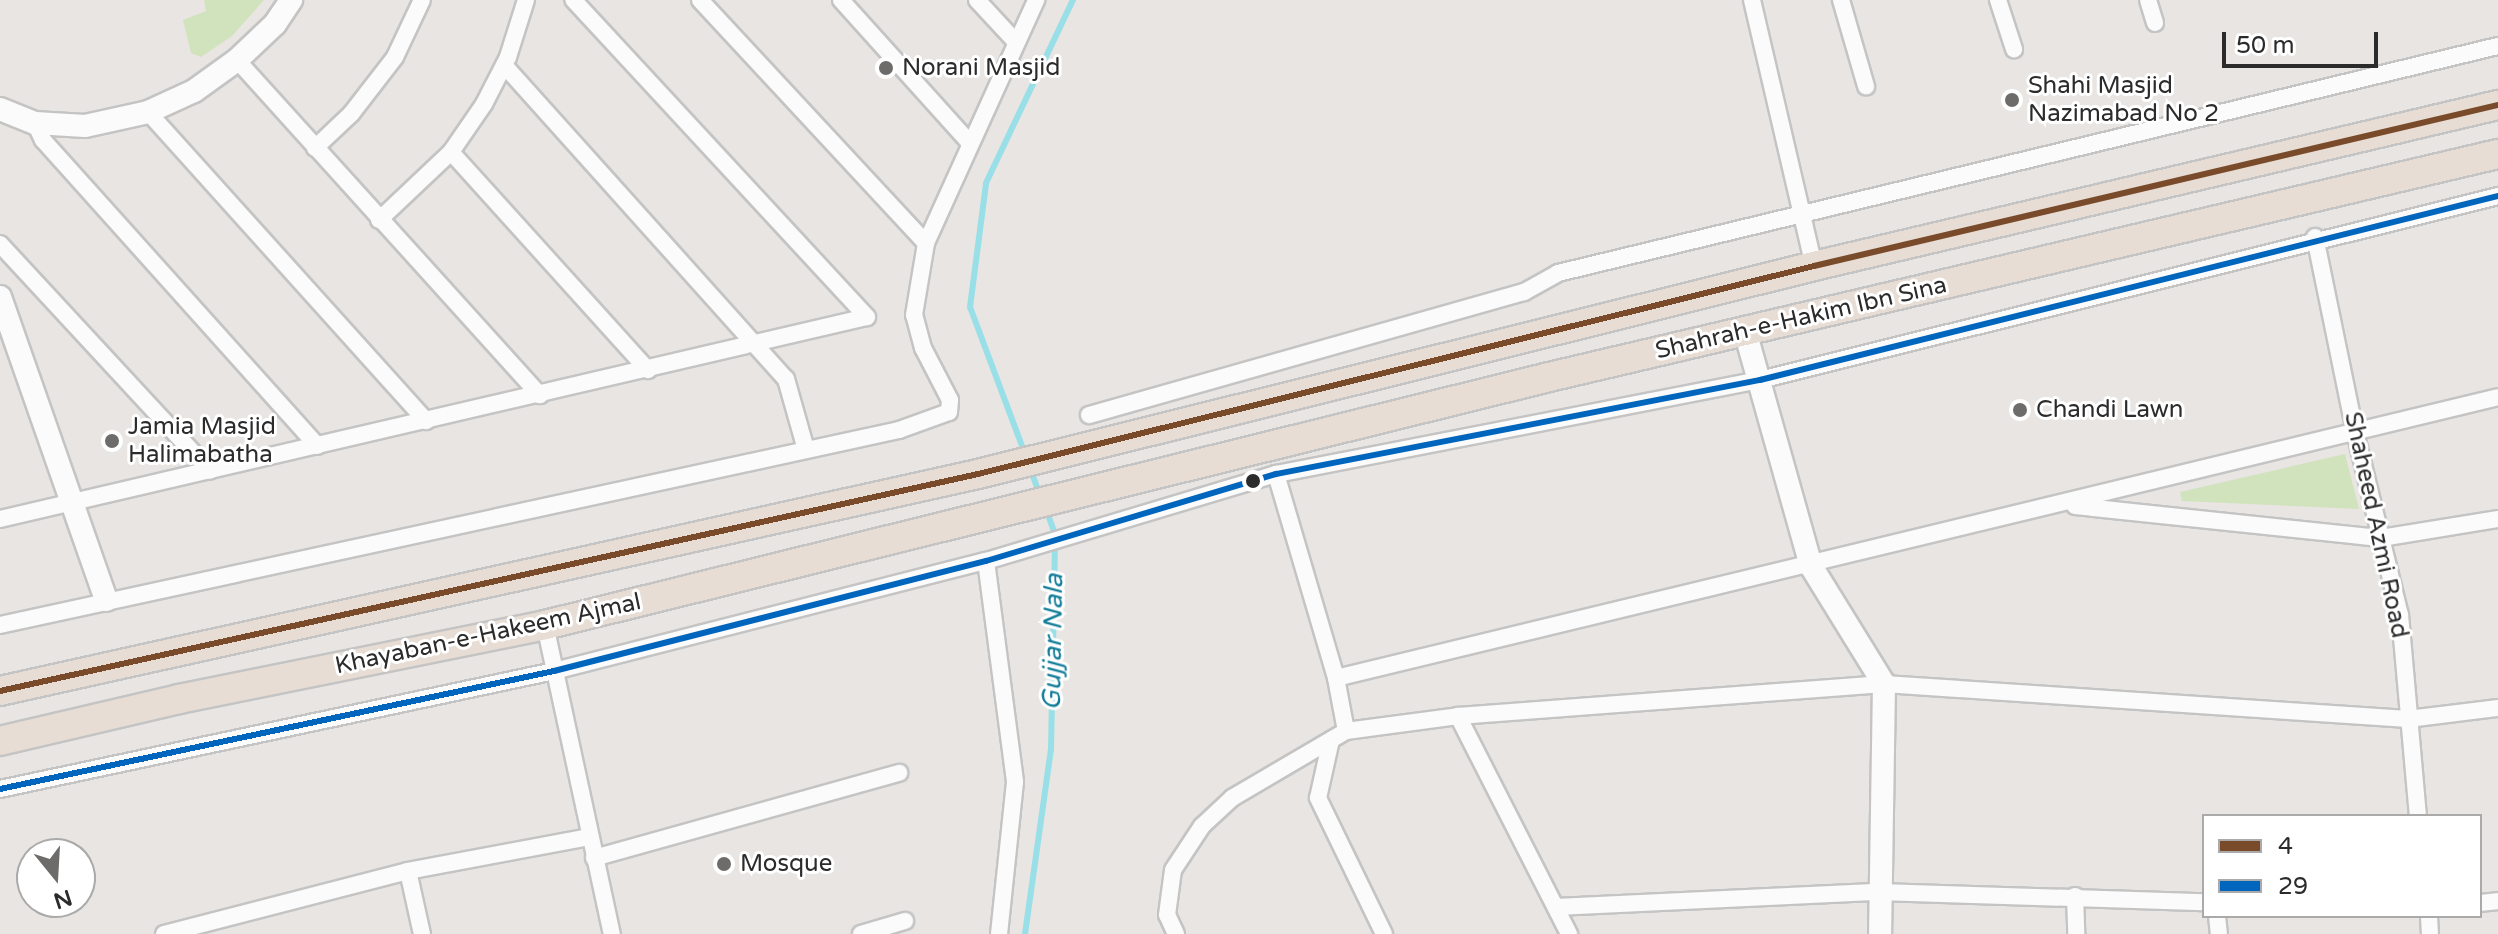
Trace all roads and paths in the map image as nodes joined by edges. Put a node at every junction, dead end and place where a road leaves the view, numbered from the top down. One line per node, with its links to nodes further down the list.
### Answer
1 (291, 0): 17 (street)
2 (422, 0): 27 (street)
3 (526, 0): 18 (street)
4 (573, 0): 41 (street)
5 (700, 0): 36 (street)
6 (841, 0): 26 (street)
7 (977, 0): 14 (street)
8 (1036, 0): 14 (street)
9 (1752, 0): 33 (street)
10 (1841, 0): 19 (street)
11 (1998, 0): 16 (street)
12 (2148, 0): 13 (street)
13 (2155, 23)
14 (1014, 40): 26 (street)
15 (2498, 46): 33 (street)
16 (2014, 49)
17 (237, 60): 23 (street); 27 (street)
18 (504, 65): 28 (street); 41 (street)
19 (1866, 86)
20 (2498, 96): 25 (highway)
21 (2498, 105): 25 (highway, Shahrah-e-Hakim Ibn Sina)
22 (0, 109): 24 (street)
23 (148, 112): 24 (street); 47 (street)
24 (35, 123): 49 (street)
25 (2411, 123): 38 (highway, Shahrah-e-Hakim Ibn Sina)
26 (969, 142): 36 (street)
27 (315, 148): 34 (street)
28 (451, 152): 34 (street); 42 (street)
29 (2498, 154): 31 (highway, Shahrah-e-Hakim Ibn Sina)
30 (2498, 163): 31 (highway)
31 (2411, 176): 40 (highway, Shahrah-e-Hakim Ibn Sina)
32 (2498, 196): 35 (street)
33 (1804, 212): 38 (street); 46 (street)
34 (379, 220): 44 (street)
35 (2315, 237): 43 (street); 48 (street, Shaheed Azmi Road)
36 (926, 243): 50 (street)
37 (0, 244): 51 (street)
38 (1814, 266): 52 (highway, Shahrah-e-Hakim Ibn Sina)
39 (0, 297): 54 (street)
40 (1745, 331): 43 (street); 56 (highway, Shahrah-e-Hakim Ibn Sina)
41 (758, 345): 42 (street); 50 (street)
42 (648, 370): 44 (street)
43 (1760, 380): 53 (street); 61 (street)
44 (540, 395): 47 (street)
45 (2498, 397): 48 (street)
46 (1089, 415)
47 (426, 421): 49 (street)
48 (2355, 432): 55 (street); 59 (street, Shaheed Azmi Road)
49 (318, 446): 51 (street)
50 (805, 446): 62 (street)
51 (210, 471): 54 (street)
52 (978, 474): 68 (highway, Khayaban-e-Hakeem Ajmal)
53 (1276, 474): 60 (street); 66 (street)
54 (74, 502): 57 (street); 62 (street)
55 (2062, 505): 59 (street); 61 (street)
56 (974, 516): 64 (highway, Khayaban-e-Hakeem Ajmal)
57 (0, 519)
58 (2498, 519): 59 (street)
59 (2381, 538): 71 (street, Shaheed Azmi Road)
60 (986, 561): 65 (street); 91 (street)
61 (1811, 566): 66 (street); 67 (street)
62 (106, 600): 63 (street)
63 (0, 625)
64 (545, 625): 65 (street); 74 (highway, Khayaban-e-Hakeem Ajmal)
65 (554, 671): 76 (street); 78 (street)
66 (1336, 678): 72 (street)
67 (1884, 684): 70 (street); 71 (street); 81 (street)
68 (0, 691)
69 (2498, 708): 71 (street)
70 (1458, 716): 72 (street); 84 (street)
71 (2408, 719): 77 (street, Shaheed Azmi Road)
72 (1346, 731): 73 (street)
73 (1331, 740): 92 (street); 93 (street)
74 (0, 741)
75 (899, 773): 79 (street)
76 (0, 789)
77 (2418, 814)
78 (589, 837): 79 (street); 80 (street)
79 (594, 858): 89 (street)
80 (408, 871): 86 (street); 88 (street)
81 (1879, 892): 82 (street); 84 (street); 95 (street)
82 (2075, 896): 83 (street); 96 (street)
83 (2202, 902)
84 (1556, 907): 94 (street)
85 (905, 921): 90 (street)
86 (201, 929): 87 (street)
87 (164, 934)
88 (422, 934)
89 (612, 934)
90 (861, 934)
91 (999, 934)
92 (1176, 934)
93 (1384, 934)
94 (1569, 934)
95 (1880, 934)
96 (2076, 934)

